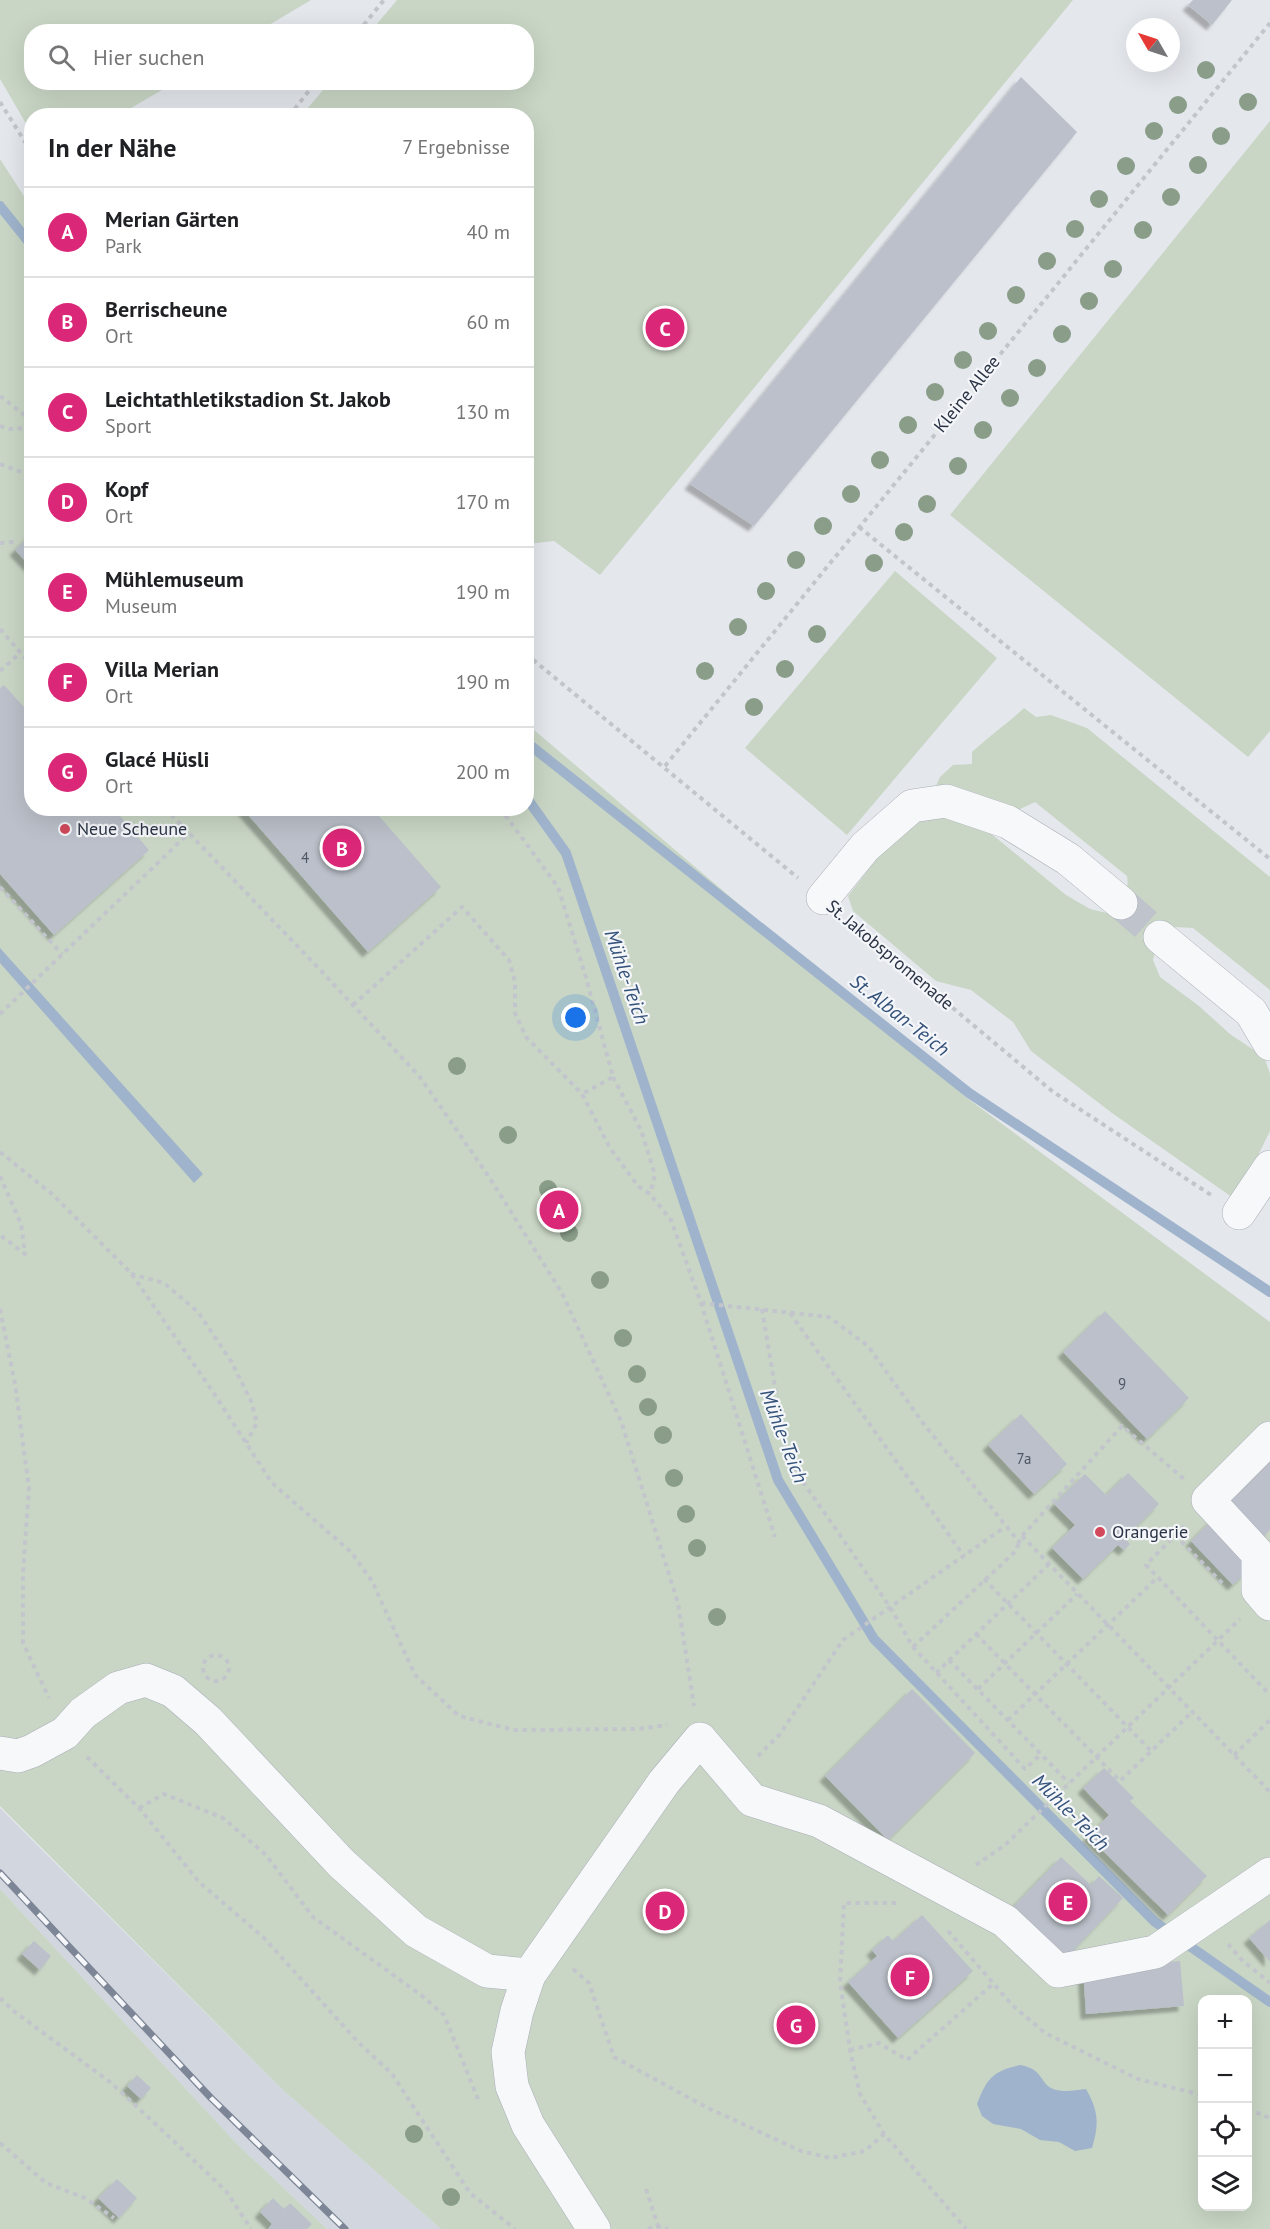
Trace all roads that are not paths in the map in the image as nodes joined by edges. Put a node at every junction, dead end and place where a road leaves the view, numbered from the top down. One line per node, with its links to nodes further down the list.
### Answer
1 (822, 898): 2 (lane)
2 (1121, 903)
3 (1160, 937): 4 (lane)
4 (1270, 1044)
5 (1270, 1167): 6 (lane)
6 (1239, 1213)
7 (1270, 1438): 8 (lane)
8 (1256, 1611)
9 (0, 1753): 11 (lane)
10 (1270, 1874): 11 (lane)
11 (535, 1967): 12 (lane)
12 (594, 2229)

